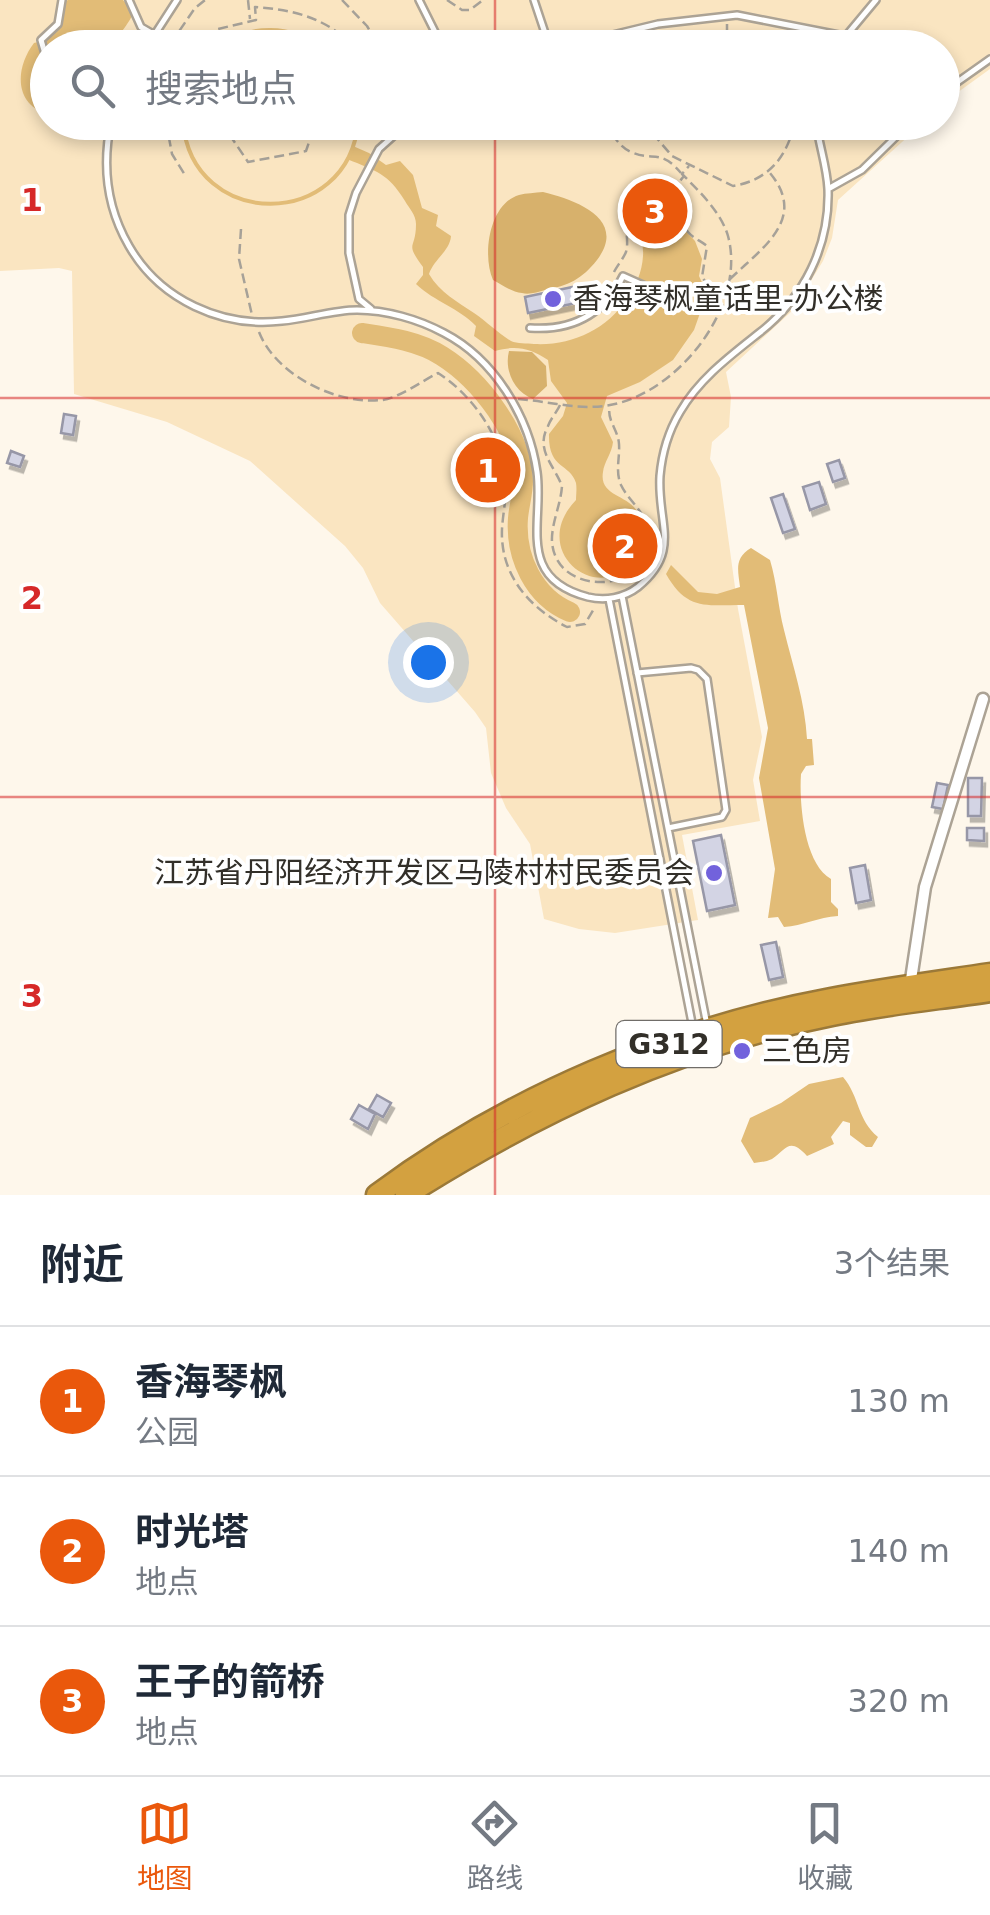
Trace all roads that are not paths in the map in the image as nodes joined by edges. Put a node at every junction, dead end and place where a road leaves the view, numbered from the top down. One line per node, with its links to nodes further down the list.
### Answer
1 (62, 0): 7 (lane)
2 (129, 0): 8 (lane)
3 (177, 0): 9 (lane)
4 (420, 0): 10 (lane)
5 (534, 0): 11 (lane)
6 (876, 0): 14 (lane)
7 (52, 30)
8 (147, 30)
9 (157, 30)
10 (434, 30)
11 (545, 30)
12 (633, 30): 13 (lane)
13 (815, 30)
14 (849, 30)
15 (990, 59): 16 (lane)
16 (960, 80)
17 (107, 140): 23 (lane)
18 (389, 140): 23 (lane)
19 (819, 140): 21 (lane)
20 (893, 140): 21 (lane)
21 (828, 189): 25 (lane)
22 (652, 289): 24 (lane)
23 (373, 311): 26 (lane)
24 (530, 328)
25 (622, 596): 26 (lane); 27 (lane)
26 (610, 599): 33 (lane)
27 (638, 673): 29 (lane); 29 (lane)
28 (983, 699): 31 (street)
29 (668, 828): 33 (lane)
30 (990, 974): 31 (highway, G312)
31 (910, 986): 33 (highway, G312)
32 (990, 991): 33 (highway, G312)
33 (704, 1042): 34 (highway, G312); 35 (highway, G312)
34 (377, 1195)
35 (406, 1195)

